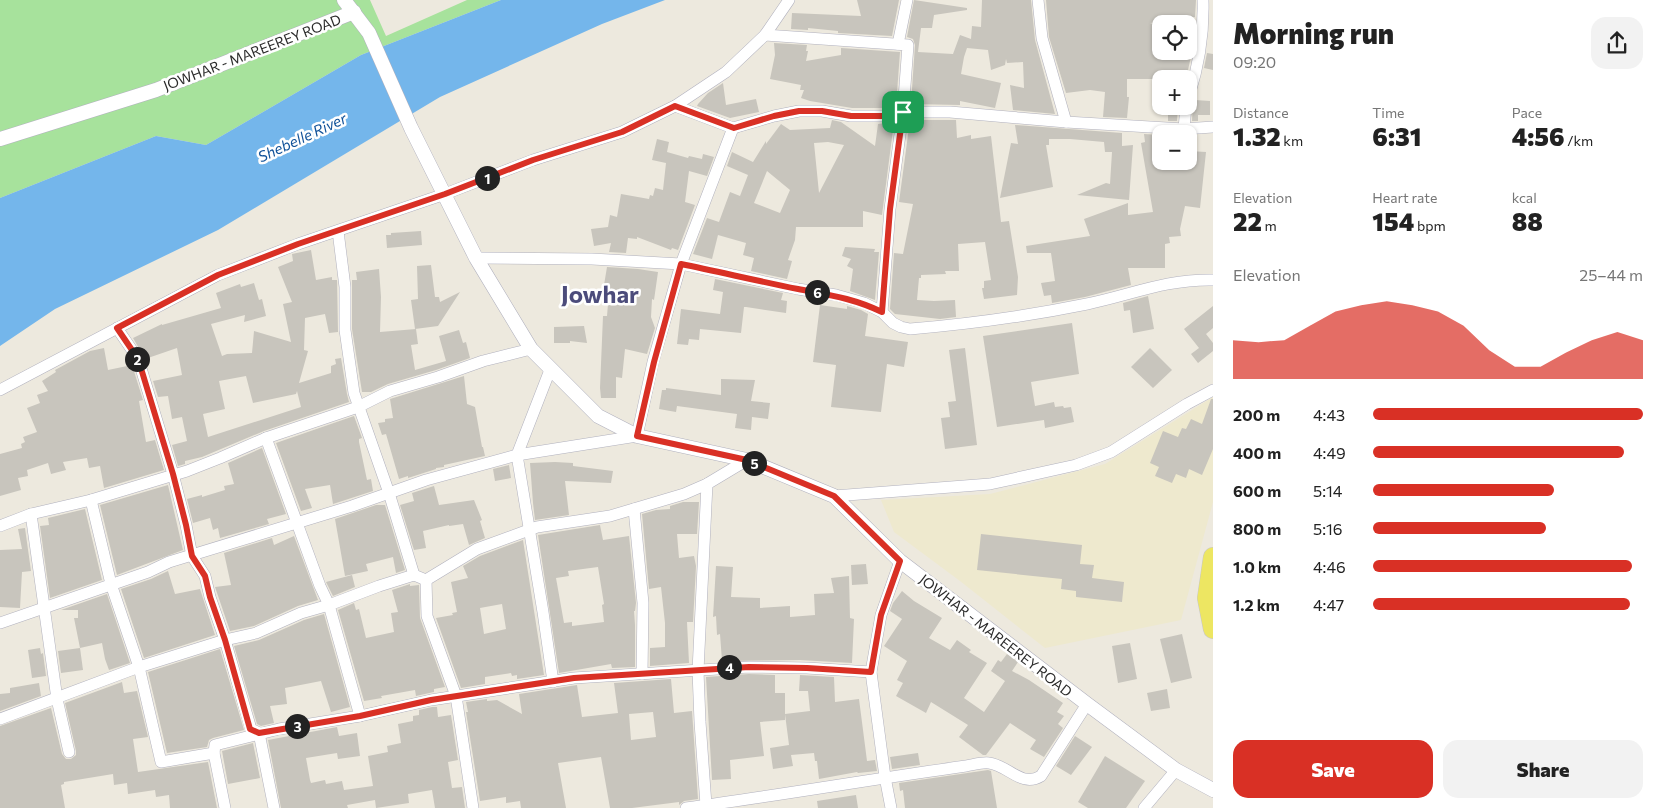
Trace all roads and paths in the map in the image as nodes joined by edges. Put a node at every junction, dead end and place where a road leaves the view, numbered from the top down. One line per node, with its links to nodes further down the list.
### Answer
1 (344, 0): 6 (street)
2 (789, 0): 7 (street)
3 (907, 0): 8 (street)
4 (1038, 0): 12 (street)
5 (1203, 0): 9 (street)
6 (354, 12): 17 (street, JOWHAR - MAREEREY ROAD); 18 (street, JOWHAR - MAREEREY ROAD)
7 (765, 35): 8 (street); 10 (street)
8 (898, 44): 11 (street)
9 (1197, 72)
10 (675, 106): 15 (street); 18 (street)
11 (903, 112): 12 (street); 15 (street); 23 (street)
12 (1066, 122): 14 (street)
13 (1213, 126): 16 (street)
14 (1152, 127)
15 (734, 128): 21 (street)
16 (1197, 128)
17 (0, 139)
18 (445, 194): 19 (street); 20 (street, JOWHAR - MAREEREY ROAD)
19 (338, 231): 24 (street); 29 (street)
20 (476, 258): 21 (street); 25 (street, JOWHAR - MAREEREY ROAD)
21 (681, 264): 23 (street); 30 (street)
22 (1213, 280): 23 (street)
23 (882, 312)
24 (117, 328): 27 (street); 34 (street)
25 (531, 349): 26 (street, JOWHAR - MAREEREY ROAD); 29 (street)
26 (550, 370): 30 (street, JOWHAR - MAREEREY ROAD); 32 (street)
27 (0, 390)
28 (1213, 390): 37 (street)
29 (358, 407): 31 (street); 36 (street)
30 (637, 436): 32 (street); 33 (street, JOWHAR - MAREEREY ROAD)
31 (266, 438): 34 (street); 41 (street)
32 (517, 455): 36 (street); 43 (street)
33 (747, 460): 35 (street); 37 (street, JOWHAR - MAREEREY ROAD)
34 (173, 474): 38 (street); 44 (street)
35 (707, 484): 39 (street); 56 (street)
36 (390, 493): 41 (street); 47 (street)
37 (834, 496): 46 (street, JOWHAR - MAREEREY ROAD)
38 (90, 500): 40 (street); 49 (street)
39 (634, 510): 43 (street); 58 (street)
40 (31, 514): 42 (street); 51 (street)
41 (298, 523): 44 (street); 50 (street)
42 (0, 526)
43 (530, 530): 48 (street); 59 (street)
44 (192, 556): 49 (street); 54 (street)
45 (1213, 558): 53 (main road)
46 (900, 561): 57 (street); 62 (street, JOWHAR - MAREEREY ROAD)
47 (414, 575): 48 (street); 50 (street)
48 (426, 580): 60 (street)
49 (111, 584): 51 (street); 55 (street)
50 (329, 605): 54 (street); 63 (street)
51 (44, 608): 52 (street); 61 (street)
52 (0, 622)
53 (1213, 629)
54 (225, 640): 55 (street); 65 (street)
55 (139, 667): 61 (street); 67 (street)
56 (698, 671): 57 (street); 58 (street); 72 (street)
57 (871, 672): 69 (street)
58 (642, 674): 59 (street)
59 (553, 682): 60 (street)
60 (456, 696): 63 (street); 75 (street)
61 (57, 699): 64 (street); 66 (street)
62 (1086, 704): 68 (street, JOWHAR - MAREEREY ROAD); 69 (street)
63 (360, 716): 65 (street)
64 (0, 719)
65 (259, 733): 67 (street); 74 (street)
66 (69, 752)
67 (214, 753): 73 (street)
68 (1176, 770): 70 (street, JOWHAR - MAREEREY ROAD); 78 (street)
69 (885, 777): 71 (street); 77 (street)
70 (1213, 790)
71 (774, 802): 72 (street)
72 (706, 805): 76 (street)
73 (225, 808)
74 (274, 808)
75 (473, 808)
76 (686, 808)
77 (891, 808)
78 (1144, 808)

